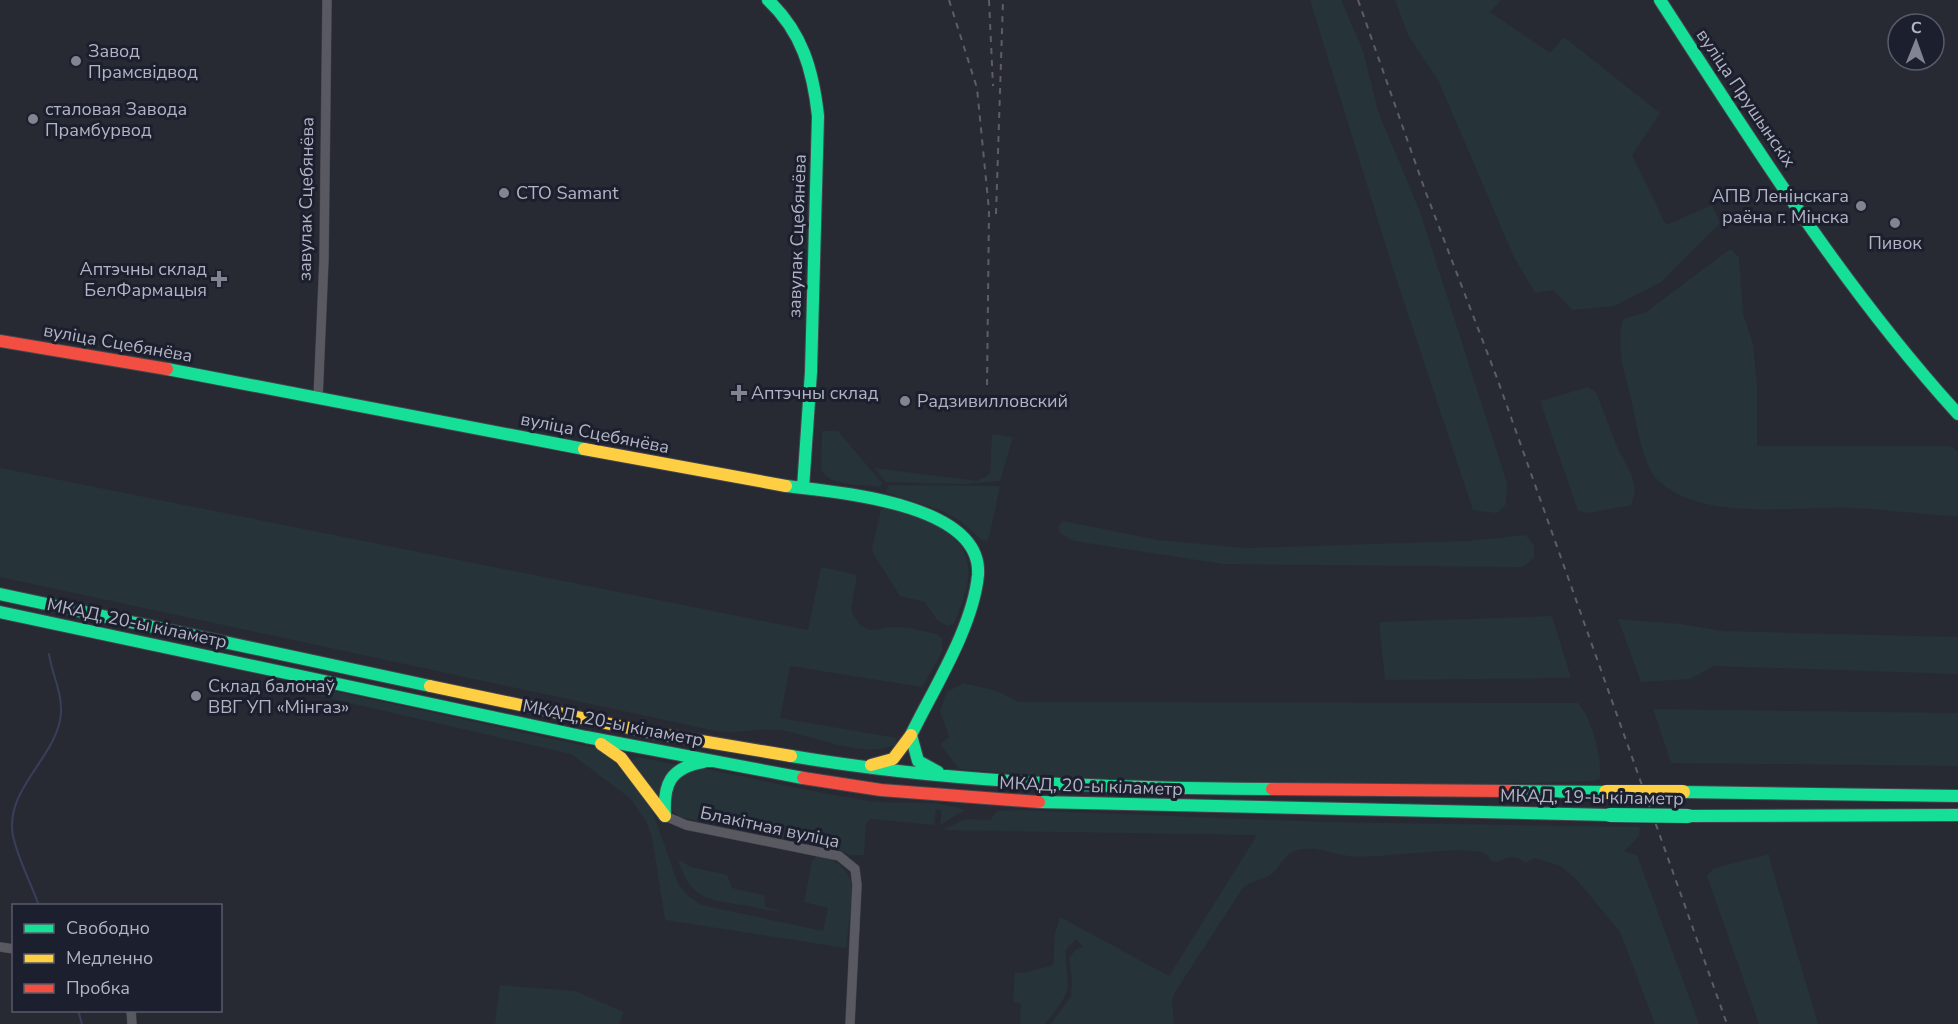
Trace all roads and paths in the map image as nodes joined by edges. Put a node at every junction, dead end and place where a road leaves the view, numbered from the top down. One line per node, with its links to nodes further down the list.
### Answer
1 (327, 0): 5 (street, завулак Сцебянёва)
2 (768, 0): 7 (main road, завулак Сцебянёва)
3 (1660, 0): 6 (main road, вуліца Прушынскіх)
4 (0, 341): 5 (main road, вуліца Сцебянёва)
5 (318, 399): 7 (main road, вуліца Сцебянёва)
6 (1958, 414)
7 (803, 488): 10 (main road, вуліца Сцебянёва)
8 (3, 595): 13 (main road, МКАД, 20-ы кіламетр)
9 (0, 612): 11 (main road, МКАД, 20-ы кіламетр)
10 (911, 735): 13 (main road, вуліца Сцебянёва); 14 (main road)
11 (586, 737): 12 (main road, МКАД, 20-ы кіламетр); 19 (main road)
12 (710, 761): 17 (main road, МКАД, 20-ы кіламетр); 19 (main road)
13 (850, 766): 14 (main road, МКАД, 20-ы кіламетр)
14 (951, 778): 15 (main road, МКАД, 20-ы кіламетр)
15 (1227, 790): 16 (main road, МКАД, 19-ы кіламетр, bridge)
16 (1958, 796)
17 (1226, 808): 18 (main road, МКАД, 19-ы кіламетр, bridge)
18 (1958, 815)
19 (665, 816): 20 (street, Блакітная вуліца)
20 (850, 1024)

